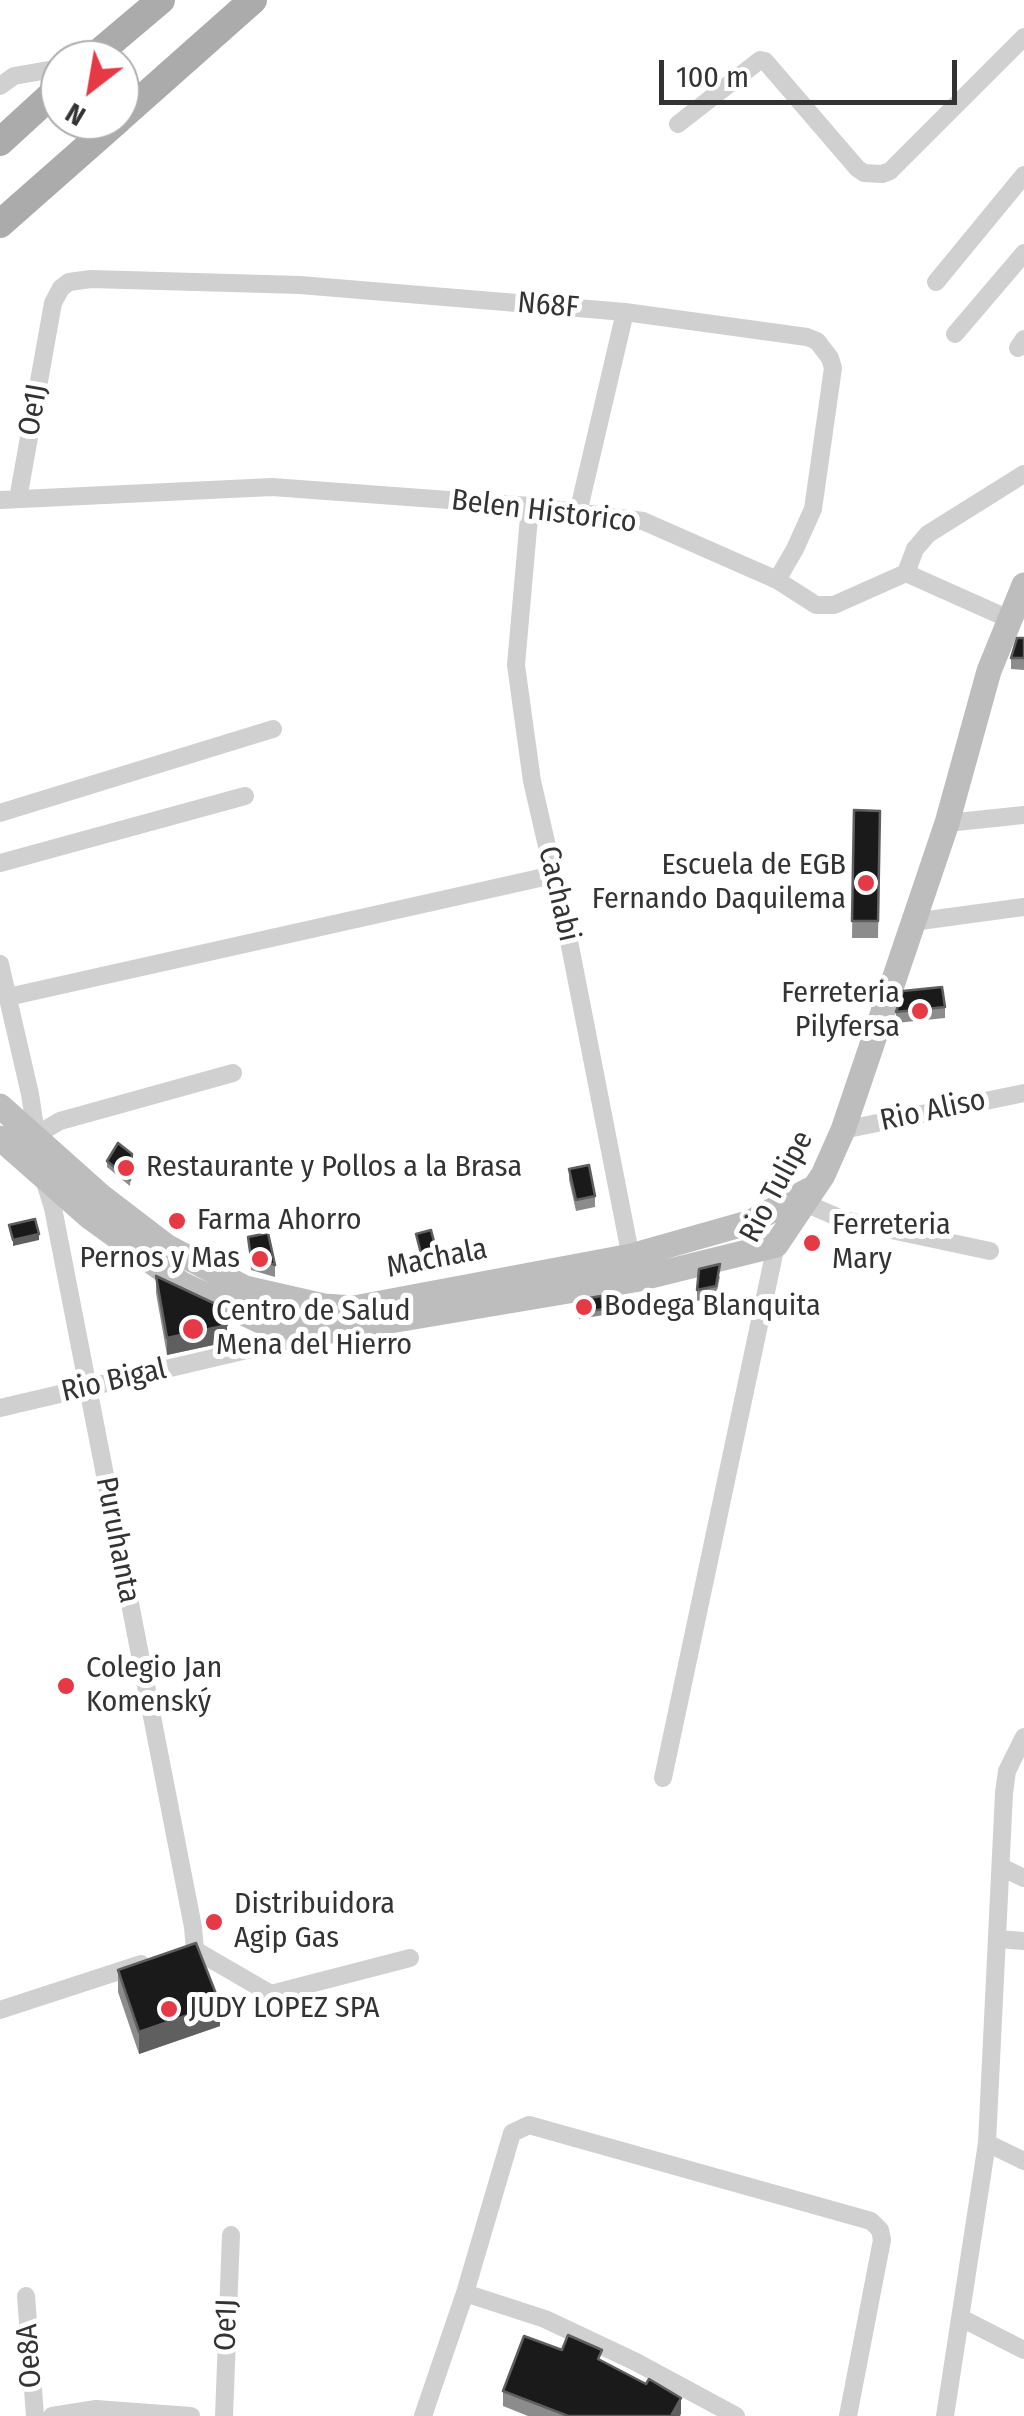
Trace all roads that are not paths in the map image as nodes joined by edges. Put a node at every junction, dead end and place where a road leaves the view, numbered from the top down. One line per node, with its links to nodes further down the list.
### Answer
1 (161, 0): 3 (main road)
2 (252, 0): 7 (main road)
3 (114, 40)
4 (1022, 45): 9 (street)
5 (40, 71): 6 (street)
6 (0, 86)
7 (140, 100)
8 (40, 105): 11 (main road)
9 (678, 124)
10 (95, 140): 13 (main road)
11 (0, 142)
12 (1024, 174): 15 (street)
13 (0, 224)
14 (1024, 253): 18 (street)
15 (936, 282)
16 (625, 312): 17 (street, N68F); 22 (street); 24 (street, N68F)
17 (50, 322): 20 (street, Oe1J)
18 (956, 334)
19 (1024, 474): 23 (street)
20 (9, 500): 21 (street, Belen Historico)
21 (530, 506): 22 (street, Belen Historico); 33 (street, Cachabi)
22 (578, 513): 24 (street, Belen Historico)
23 (906, 573): 24 (street, Belen Historico); 26 (street)
24 (777, 580)
25 (1024, 585): 26 (main road, Rio Tulipe)
26 (1012, 631): 31 (main road, Rio Tulipe)
27 (273, 730): 29 (street)
28 (246, 796): 32 (street)
29 (0, 814)
30 (1024, 814): 31 (street)
31 (948, 823): 35 (main road, Rio Tulipe)
32 (0, 863)
33 (554, 874): 37 (street); 48 (street, Cachabi)
34 (1024, 907): 35 (street)
35 (912, 922): 41 (main road, Rio Tulipe)
36 (0, 964): 37 (street, Puruhanta)
37 (8, 997): 42 (street, Puruhanta)
38 (233, 1072): 42 (street)
39 (1024, 1093): 41 (street, Rio Aliso)
40 (0, 1106): 42 (main road, Machala)
41 (843, 1130): 45 (main road, Rio Tulipe)
42 (36, 1136): 44 (street, Puruhanta); 49 (main road, Machala)
43 (0, 1138): 44 (main road, Machala)
44 (44, 1178): 50 (main road, Machala); 51 (street, Puruhanta)
45 (809, 1195): 46 (main road, Rio Tulipe); 47 (street); 48 (main road, Machala)
46 (776, 1245): 48 (main road, Machala); 54 (street, Rio Tulipe)
47 (990, 1251)
48 (633, 1268): 49 (main road, Machala); 50 (main road, Machala)
49 (324, 1306): 50 (street)
50 (319, 1333): 51 (street, Rio Bigal)
51 (86, 1387): 52 (street, Rio Bigal); 59 (street, Puruhanta)
52 (0, 1408)
53 (1024, 1736): 55 (street)
54 (663, 1778)
55 (1003, 1868): 56 (street); 57 (street)
56 (1024, 1878)
57 (997, 1939): 58 (street); 62 (street)
58 (1024, 1941)
59 (179, 1954): 60 (street); 61 (street)
60 (410, 1958)
61 (0, 2010)
62 (987, 2143): 63 (street); 67 (street)
63 (1024, 2162)
64 (231, 2235): 72 (street, Oe1J)
65 (465, 2293): 73 (street); 74 (street); 75 (street)
66 (26, 2296): 69 (street, Oe8A)
67 (961, 2318): 68 (street); 76 (street)
68 (1024, 2350)
69 (35, 2416)
70 (52, 2416): 71 (street)
71 (191, 2416)
72 (224, 2416)
73 (422, 2416)
74 (736, 2416)
75 (848, 2416)
76 (945, 2416)

